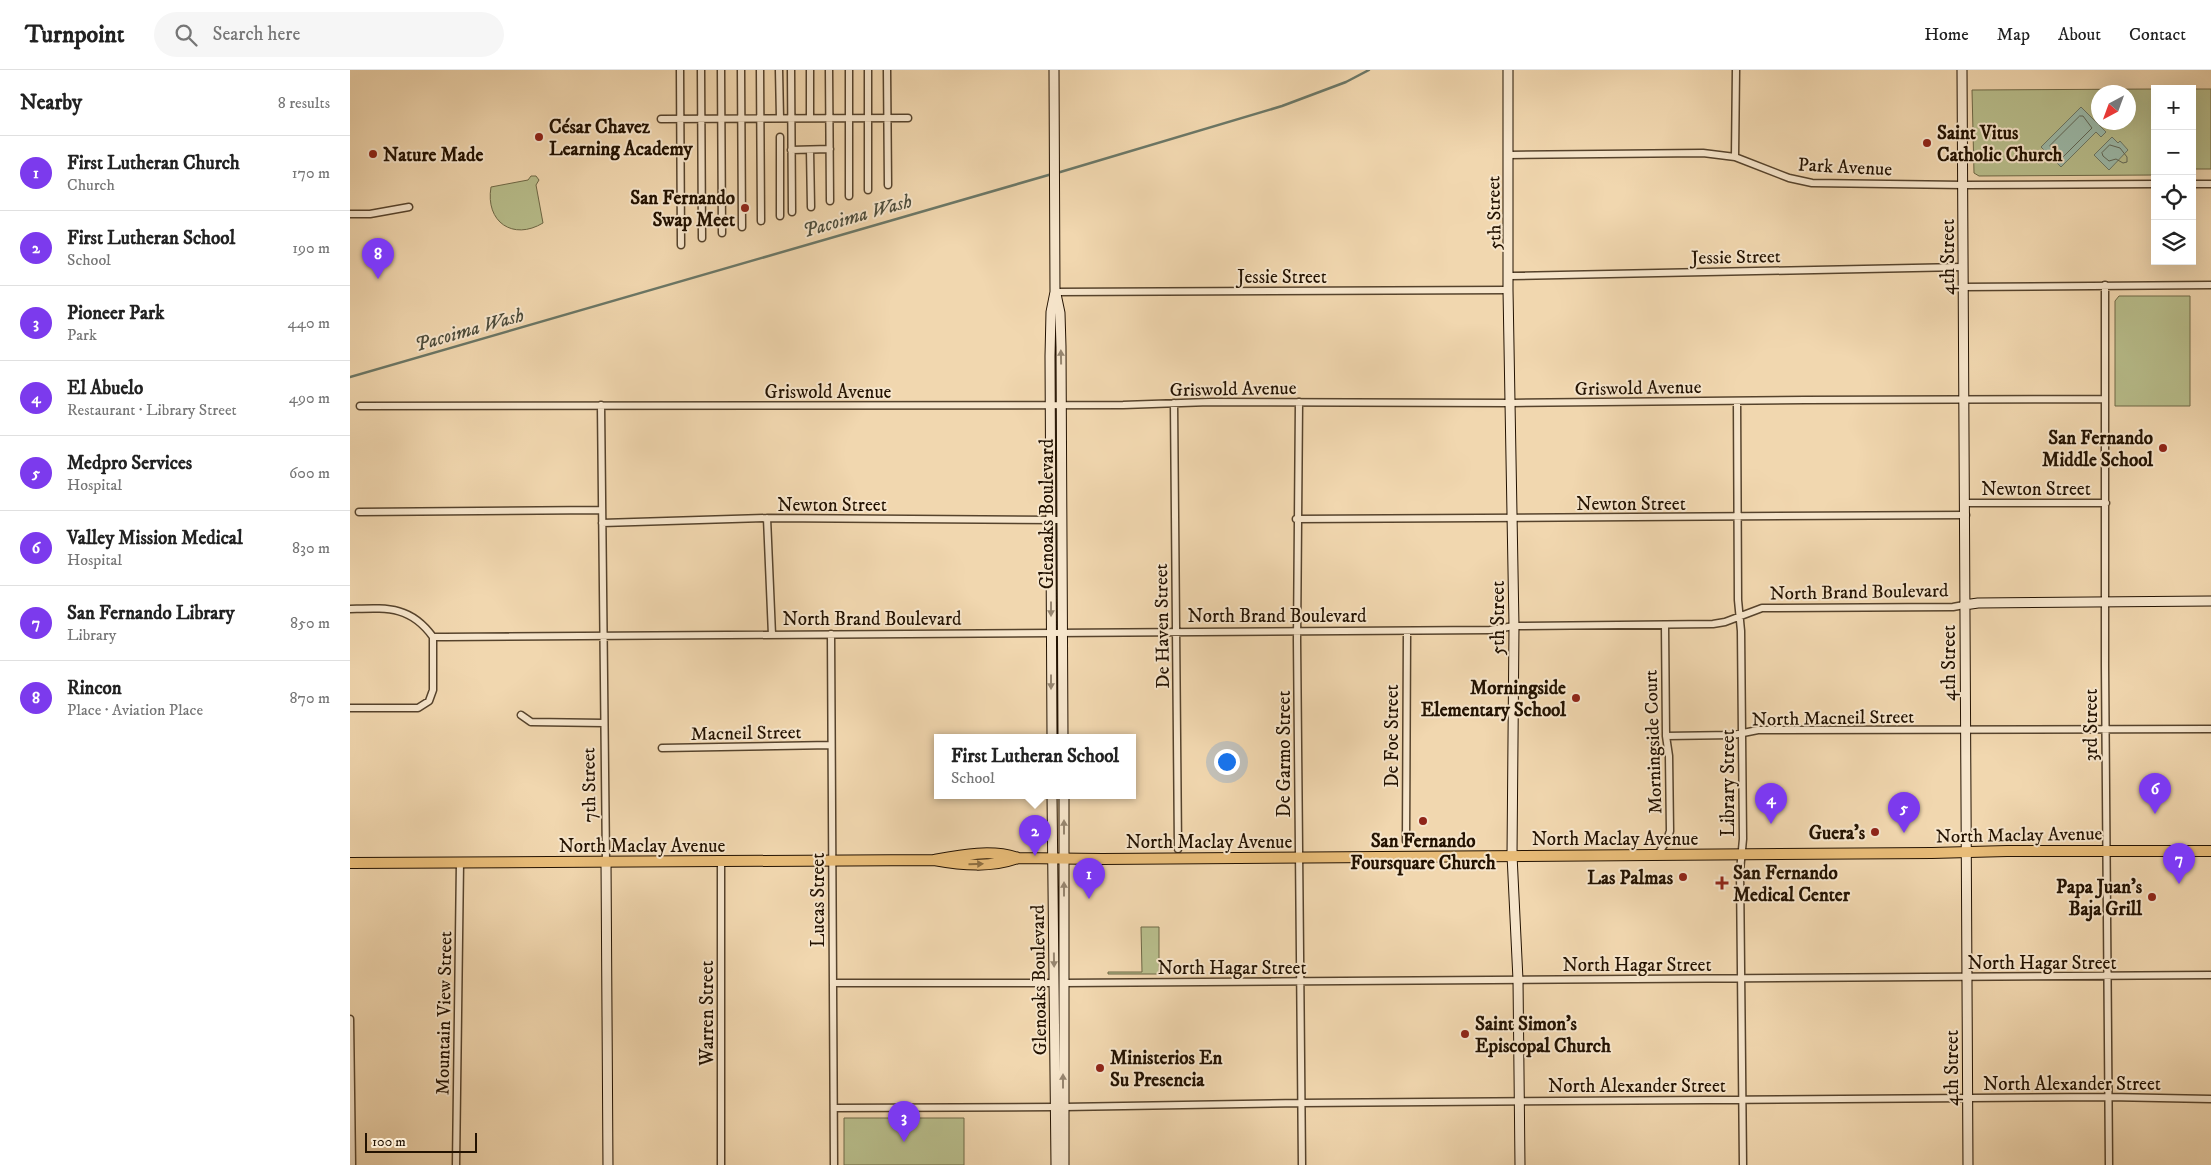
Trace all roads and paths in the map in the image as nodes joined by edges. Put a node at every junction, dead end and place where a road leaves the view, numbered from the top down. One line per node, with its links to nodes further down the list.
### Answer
1 (680, 70): 17 (street)
2 (701, 70): 30 (street)
3 (721, 70): 18 (street)
4 (741, 70): 19 (street)
5 (760, 70): 20 (street)
6 (779, 70): 21 (street)
7 (791, 70): 22 (street)
8 (810, 70): 23 (street)
9 (830, 70): 24 (street)
10 (849, 70): 25 (street)
11 (868, 70): 26 (street)
12 (887, 70): 27 (street)
13 (1054, 70): 61 (street, Glenoaks Boulevard)
14 (1508, 70): 35 (street, 5th Street)
15 (1736, 70): 36 (street)
16 (1962, 70): 41 (street, 4th Street)
17 (680, 118): 29 (street); 30 (street); 54 (street)
18 (721, 118): 19 (street); 30 (street); 52 (street)
19 (741, 118): 20 (street); 51 (street)
20 (760, 118): 21 (street); 50 (street)
21 (780, 118): 22 (street)
22 (791, 118): 23 (street); 33 (street)
23 (810, 118): 24 (street)
24 (830, 118): 25 (street); 32 (street)
25 (849, 118): 26 (street); 43 (street)
26 (868, 118): 27 (street); 42 (street)
27 (888, 118): 28 (street); 40 (street)
28 (908, 118)
29 (661, 119)
30 (701, 119): 53 (street)
31 (780, 137): 49 (street)
32 (830, 149): 34 (street); 44 (street)
33 (791, 150): 34 (street); 47 (street)
34 (810, 150): 45 (street)
35 (1508, 155): 36 (street, Park Avenue); 56 (street, 5th Street)
36 (1735, 156): 41 (street, Park Avenue)
37 (2151, 184): 41 (street, Park Avenue)
38 (2196, 184): 39 (street)
39 (2211, 184)
40 (888, 185)
41 (1964, 186): 55 (street, 4th Street)
42 (868, 190)
43 (849, 196)
44 (830, 201)
45 (811, 207)
46 (408, 208): 48 (street)
47 (792, 212)
48 (350, 214)
49 (780, 216)
50 (761, 221)
51 (742, 227)
52 (722, 233)
53 (702, 238)
54 (681, 245)
55 (1962, 266): 56 (street, Jessie Street); 59 (street, 4th Street)
56 (1510, 276): 60 (street, 5th Street)
57 (2105, 285): 58 (street); 59 (street); 62 (street, 3rd Street)
58 (2211, 285)
59 (1963, 287): 63 (street, 4th Street)
60 (1508, 290): 61 (street, Jessie Street); 67 (street, 5th Street)
61 (1055, 292): 70 (street, Glenoaks Boulevard); 71 (street, Glenoaks Boulevard, one-way to 61)
62 (2105, 399): 63 (street, Griswold Avenue); 73 (street, 3rd Street)
63 (1964, 400): 64 (street, Griswold Avenue); 72 (street, 4th Street)
64 (1736, 401): 67 (street, Griswold Avenue); 77 (street, Library Street)
65 (1298, 402): 66 (street, Griswold Avenue); 67 (street, Griswold Avenue); 81 (street, De Garmo Street)
66 (1174, 403): 71 (street, Griswold Avenue); 92 (street, De Haven Street)
67 (1510, 404): 79 (street, 5th Street)
68 (601, 405): 69 (street, Griswold Avenue); 70 (street, Griswold Avenue); 74 (street, 7th Street)
69 (360, 406)
70 (1050, 406): 71 (street, Griswold Avenue); 80 (street, Glenoaks Boulevard)
71 (1062, 406): 82 (street, Glenoaks Boulevard)
72 (1966, 503): 73 (street, Newton Street); 76 (street, 4th Street)
73 (2106, 503): 84 (street, 3rd Street)
74 (602, 510): 75 (street); 83 (street, 7th Street)
75 (359, 512)
76 (1966, 515): 77 (street, Newton Street); 86 (street, 4th Street)
77 (1738, 517): 79 (street, Newton Street); 88 (street, Library Street)
78 (767, 518): 80 (street, Newton Street); 83 (street, Newton Street); 97 (street)
79 (1513, 518): 81 (street, Newton Street); 90 (street, 5th Street)
80 (1050, 519): 82 (street, Newton Street); 94 (street, Glenoaks Boulevard, one-way to 94)
81 (1296, 519): 93 (street, De Garmo Street)
82 (1062, 520): 95 (street, Glenoaks Boulevard)
83 (602, 523): 98 (street, 7th Street)
84 (2106, 601): 85 (street, North Brand Boulevard); 86 (street, North Brand Boulevard); 103 (street, 3rd Street)
85 (2211, 601)
86 (1964, 605): 88 (street, North Brand Boulevard); 105 (street, 4th Street)
87 (350, 608): 99 (street)
88 (1740, 616): 89 (street, North Brand Boulevard); 108 (street, Library Street)
89 (1665, 625): 90 (street, North Brand Boulevard); 109 (street, Morningside Court)
90 (1514, 626): 91 (street, North Brand Boulevard); 120 (street, 5th Street)
91 (1406, 631): 93 (street, North Brand Boulevard); 114 (street, De Foe Street)
92 (1176, 632): 93 (street, North Brand Boulevard); 95 (street, North Brand Boulevard); 115 (street, De Haven Street)
93 (1297, 632): 122 (street, De Garmo Street)
94 (1051, 633): 95 (street, North Brand Boulevard); 96 (street, North Brand Boulevard); 106 (street, Glenoaks Boulevard, one-way to 106)
95 (1063, 633): 107 (street, Glenoaks Boulevard)
96 (830, 634): 97 (street, North Brand Boulevard); 110 (street, Lucas Street)
97 (772, 635): 98 (street, North Brand Boulevard)
98 (603, 636): 99 (street, North Brand Boulevard); 102 (street, 7th Street)
99 (433, 637): 100 (street)
100 (350, 708)
101 (521, 715): 102 (street)
102 (604, 723): 127 (street, 7th Street)
103 (2105, 729): 104 (street, North Macneil Street); 105 (street, North Macneil Street); 116 (street, 3rd Street)
104 (2211, 729)
105 (1965, 730): 108 (street, North Macneil Street); 118 (street, 4th Street)
106 (1052, 734)
107 (1063, 734)
108 (1742, 734): 109 (street, North Macneil Street); 119 (street, Library Street)
109 (1666, 736): 121 (street, Morningside Court)
110 (831, 745): 111 (street, Macneil Street); 125 (street, Lucas Street)
111 (662, 748)
112 (1052, 799): 123 (street, Glenoaks Boulevard)
113 (1064, 799): 124 (street, Glenoaks Boulevard, one-way to 113)
114 (1406, 841)
115 (1178, 849)
116 (2106, 850): 117 (main road, North Maclay Avenue); 118 (main road, North Maclay Avenue); 131 (street, 3rd Street)
117 (2211, 851)
118 (1966, 852): 119 (main road, North Maclay Avenue); 132 (street, 4th Street)
119 (1742, 855): 121 (main road, North Maclay Avenue); 133 (street, Library Street)
120 (1512, 856): 121 (main road, North Maclay Avenue); 122 (main road, North Maclay Avenue); 134 (street, 5th Street)
121 (1656, 856)
122 (1298, 857): 124 (main road, North Maclay Avenue); 135 (street, De Garmo Street)
123 (1052, 858): 124 (main road, North Maclay Avenue); 125 (main road, North Maclay Avenue); 137 (street, Glenoaks Boulevard, one-way to 137)
124 (1064, 858): 137 (street, Glenoaks Boulevard, one-way to 124)
125 (832, 861): 128 (main road, North Maclay Avenue); 136 (street, Lucas Street)
126 (460, 862): 127 (main road, North Maclay Avenue); 129 (main road, North Maclay Avenue); 148 (street, Mountain View Street)
127 (606, 862): 128 (main road, North Maclay Avenue); 149 (street, 7th Street)
128 (721, 862): 150 (street, Warren Street)
129 (350, 863)
130 (2211, 975): 131 (street, North Hagar Street)
131 (2107, 976): 132 (street, North Hagar Street); 139 (street, 3rd Street)
132 (1966, 977): 133 (street, North Hagar Street); 140 (street, 4th Street)
133 (1741, 979): 134 (street, North Hagar Street); 142 (street, Library Street)
134 (1518, 980): 135 (street, North Hagar Street); 143 (street, 5th Street)
135 (1300, 982): 137 (street, North Hagar Street); 144 (street, De Garmo Street)
136 (833, 983): 137 (street, North Hagar Street); 146 (street, Lucas Street)
137 (1059, 983): 145 (street, Glenoaks Boulevard)
138 (350, 1019): 147 (street)
139 (2108, 1097): 140 (street, North Alexander Street); 141 (street, North Alexander Street); 158 (street, 3rd Street)
140 (1967, 1098): 142 (street, North Alexander Street); 157 (street, 4th Street)
141 (2211, 1099)
142 (1742, 1100): 143 (street, North Alexander Street); 156 (street, Library Street)
143 (1519, 1101): 144 (street, North Alexander Street); 155 (street, 5th Street)
144 (1301, 1103): 145 (street, North Alexander Street); 154 (street, De Garmo Street)
145 (1059, 1107): 146 (street, North Alexander Street); 152 (street, Glenoaks Boulevard); 153 (street, Glenoaks Boulevard)
146 (834, 1108): 151 (street, Lucas Street)
147 (352, 1165)
148 (456, 1165)
149 (608, 1165)
150 (721, 1165)
151 (834, 1165)
152 (1056, 1165)
153 (1064, 1165)
154 (1302, 1165)
155 (1520, 1165)
156 (1743, 1165)
157 (1968, 1165)
158 (2108, 1165)

